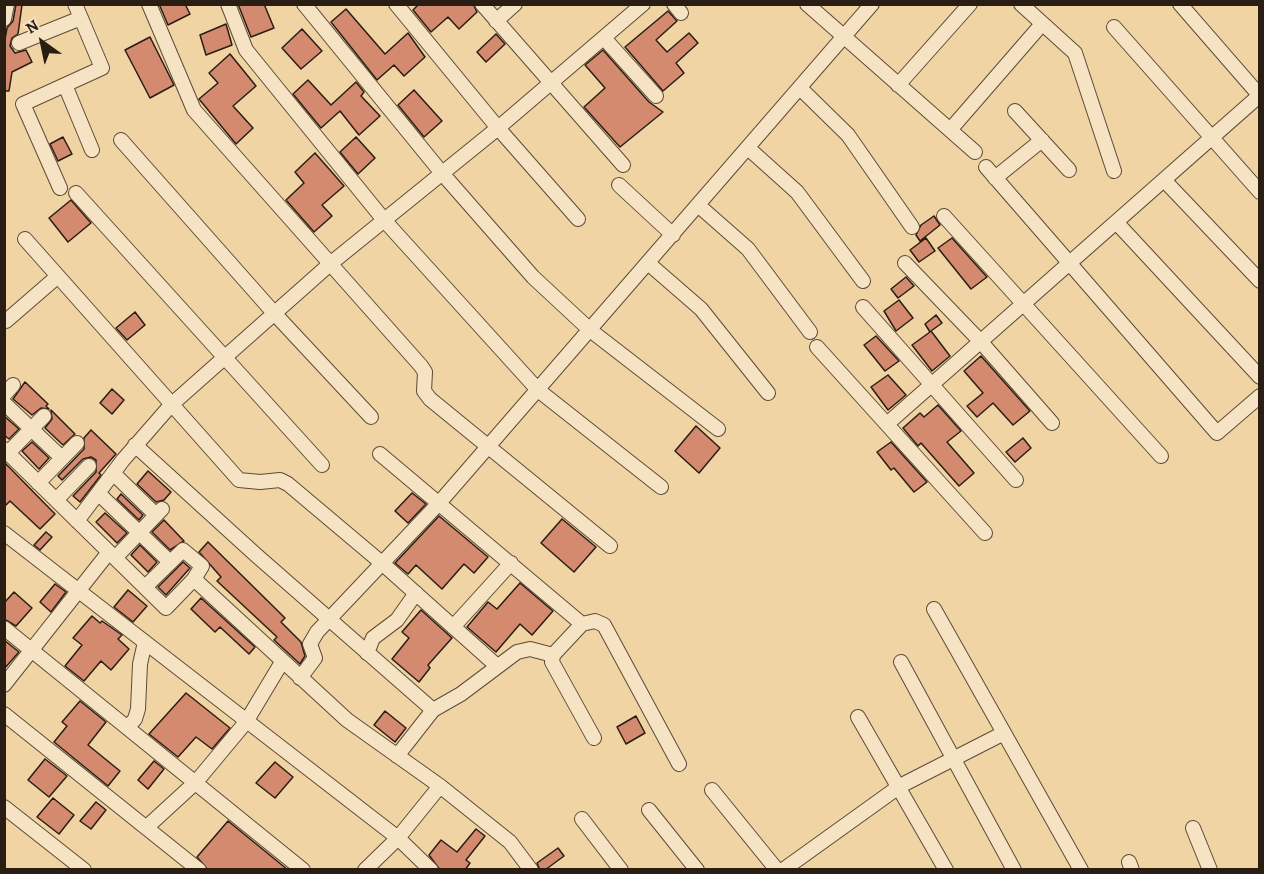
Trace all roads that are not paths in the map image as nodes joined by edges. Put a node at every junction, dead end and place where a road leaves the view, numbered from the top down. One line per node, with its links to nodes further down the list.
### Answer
1 (7, 4): 16 (street)
2 (75, 4): 15 (street)
3 (149, 4): 58 (street)
4 (228, 4): 50 (street)
5 (304, 4): 41 (street)
6 (482, 4): 17 (street)
7 (515, 4): 17 (street)
8 (643, 4): 20 (street)
9 (807, 4): 21 (street)
10 (872, 4): 21 (street)
11 (970, 4): 25 (street)
12 (1021, 4): 18 (street)
13 (1180, 4): 28 (street)
14 (400, 6): 30 (street)
15 (81, 18): 22 (street); 24 (street)
16 (4, 19)
17 (496, 21): 23 (street)
18 (1042, 24): 31 (street); 40 (street)
19 (1114, 27): 32 (street)
20 (604, 38): 23 (street); 27 (street)
21 (843, 38): 25 (street); 26 (street)
22 (19, 43)
23 (550, 84): 30 (street); 38 (street)
24 (65, 85): 36 (street); 44 (street)
25 (898, 85): 31 (street)
26 (800, 88): 35 (street); 52 (street)
27 (656, 96)
28 (1259, 96): 32 (street)
29 (1015, 111): 34 (street)
30 (498, 128): 41 (street); 49 (street)
31 (950, 130): 37 (street)
32 (1212, 138): 42 (street); 45 (street)
33 (122, 140): 64 (street)
34 (1042, 140): 39 (street); 55 (street)
35 (748, 148): 47 (street); 60 (street)
36 (92, 150)
37 (975, 152)
38 (623, 165)
39 (1069, 170)
40 (1114, 171)
41 (441, 172): 50 (street); 66 (street)
42 (1164, 180): 51 (street); 61 (street)
43 (619, 185): 53 (street)
44 (60, 188)
45 (1260, 192)
46 (76, 193): 70 (street)
47 (698, 205): 53 (street); 67 (street)
48 (944, 216): 62 (street)
49 (578, 219)
50 (384, 220): 58 (street); 73 (street)
51 (1116, 222): 55 (street); 71 (street)
52 (912, 227)
53 (673, 235): 56 (street)
54 (25, 239): 59 (street)
55 (1071, 262): 62 (street); 75 (street)
56 (648, 263): 66 (street); 74 (street)
57 (905, 263): 68 (street)
58 (330, 264): 64 (street); 86 (street)
59 (58, 276): 65 (street); 77 (street)
60 (864, 281)
61 (1260, 281)
62 (1023, 305): 68 (street); 89 (street)
63 (863, 307): 72 (street)
64 (274, 313): 70 (street); 79 (street)
65 (6, 321)
66 (590, 330): 73 (street); 83 (street)
67 (810, 332)
68 (981, 342): 72 (street); 80 (street)
69 (817, 347): 81 (street)
70 (223, 359): 77 (street); 92 (street)
71 (1260, 377)
72 (932, 385): 81 (street); 94 (street)
73 (538, 390): 86 (street); 96 (street)
74 (768, 393)
75 (1260, 396)
76 (4, 403): 82 (street)
77 (171, 405): 85 (street); 108 (street)
78 (44, 416): 82 (street)
79 (371, 417)
80 (1052, 423)
81 (887, 424): 101 (street)
82 (32, 429): 87 (street); 90 (street)
83 (718, 429)
84 (77, 443): 90 (street)
85 (135, 445): 93 (street); 114 (street)
86 (488, 447): 99 (street); 104 (street)
87 (6, 451): 95 (street)
88 (380, 454): 99 (street)
89 (1161, 456)
90 (62, 458): 95 (street)
91 (89, 465): 98 (street)
92 (322, 465)
93 (113, 472): 97 (street); 103 (street)
94 (1016, 480)
95 (39, 483): 98 (street)
96 (661, 488)
97 (98, 493): 100 (street); 103 (street)
98 (56, 500): 100 (street)
99 (440, 502): 107 (street); 108 (street)
100 (77, 521): 105 (street)
101 (985, 532)
102 (4, 533): 111 (street)
103 (139, 533): 105 (street); 106 (street)
104 (610, 546)
105 (112, 555): 110 (street); 111 (street)
106 (170, 562): 109 (street); 110 (street)
107 (510, 562): 115 (street); 116 (street)
108 (383, 564): 112 (street); 114 (street)
109 (194, 579): 110 (street); 122 (street)
110 (145, 587)
111 (79, 590): 118 (street); 119 (street)
112 (416, 593): 116 (street); 120 (street)
113 (934, 609): 132 (street)
114 (330, 620): 120 (street); 125 (street)
115 (582, 624): 121 (street); 136 (street)
116 (453, 627): 124 (street)
117 (4, 628): 119 (street)
118 (145, 642): 130 (street); 131 (street)
119 (33, 650): 126 (street); 131 (street)
120 (367, 653): 127 (street)
121 (553, 655): 124 (street); 133 (street)
122 (282, 662): 125 (street); 130 (street)
123 (901, 662): 135 (street)
124 (497, 666): 127 (street)
125 (300, 678): 134 (street)
126 (4, 685)
127 (433, 710): 134 (street)
128 (4, 714): 144 (street)
129 (858, 717): 139 (street)
130 (246, 722): 137 (street); 146 (street)
131 (128, 727): 137 (street)
132 (1004, 733): 135 (street); 159 (street)
133 (594, 738)
134 (397, 756): 138 (street)
135 (952, 759): 139 (street); 158 (street)
136 (679, 764)
137 (196, 782): 144 (street); 149 (street)
138 (440, 786): 146 (street); 152 (street)
139 (900, 786): 156 (street); 157 (street)
140 (712, 790): 155 (street)
141 (4, 807): 147 (street)
142 (649, 810): 154 (street)
143 (582, 819): 153 (street)
144 (148, 826): 148 (street)
145 (1193, 828): 160 (street)
146 (398, 838): 150 (street); 151 (street)
147 (84, 870)
148 (199, 870)
149 (303, 870)
150 (364, 870)
151 (431, 870)
152 (531, 870)
153 (621, 870)
154 (698, 870)
155 (777, 870)
156 (783, 870)
157 (946, 870)
158 (1014, 870)
159 (1081, 870)
160 (1210, 870)

